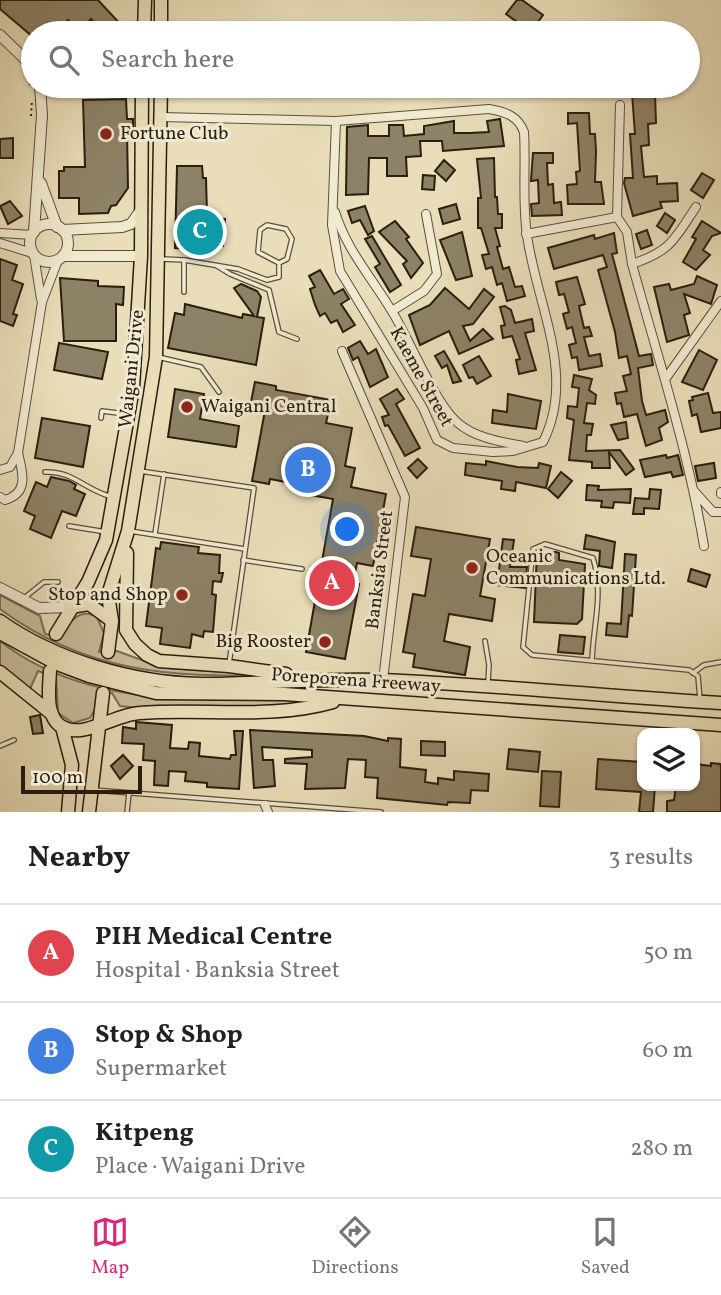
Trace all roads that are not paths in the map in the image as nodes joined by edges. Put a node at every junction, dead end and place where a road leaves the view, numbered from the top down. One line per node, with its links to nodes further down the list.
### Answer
1 (145, 0): 4 (highway)
2 (151, 0): 5 (highway)
3 (162, 0): 6 (highway)
4 (144, 21)
5 (150, 21)
6 (161, 21)
7 (0, 35): 8 (street)
8 (21, 59)
9 (40, 98): 15 (street)
10 (142, 98): 19 (highway, Waigani Drive)
11 (161, 98): 13 (highway, Waigani Drive)
12 (620, 105): 21 (street)
13 (161, 117): 14 (street); 16 (highway, Waigani Drive)
14 (336, 121): 18 (street, Kaeme Street); 25 (street)
15 (38, 176): 22 (street); 24 (street)
16 (161, 176): 28 (highway); 30 (highway, Waigani Drive)
17 (696, 207): 34 (street)
18 (334, 208): 38 (street); 46 (street, Kaeme Street)
19 (142, 210): 22 (street); 28 (highway, Waigani Drive)
20 (426, 214): 38 (street)
21 (617, 217): 25 (street); 34 (street)
22 (60, 228): 24 (street); 29 (street)
23 (0, 233): 24 (street)
24 (33, 233): 27 (street)
25 (526, 234): 46 (street)
26 (0, 243): 27 (street)
27 (33, 254): 29 (street); 37 (street)
28 (141, 256): 29 (street); 44 (highway, Waigani Drive)
29 (60, 258): 37 (street)
30 (160, 259): 31 (lane); 41 (highway, Waigani Drive)
31 (184, 260): 33 (lane); 35 (lane)
32 (279, 263): 32 (lane); 33 (lane)
33 (215, 264): 39 (lane)
34 (632, 264): 42 (street)
35 (184, 292)
36 (721, 301): 42 (street)
37 (41, 302): 47 (street)
38 (392, 311): 46 (street)
39 (297, 339)
40 (342, 351): 82 (street, Banksia Street)
41 (156, 357): 43 (lane); 49 (highway, Waigani Drive)
42 (666, 378): 52 (street)
43 (219, 392)
44 (128, 415): 45 (lane); 54 (highway, Waigani Drive)
45 (101, 418)
46 (526, 447)
47 (18, 453): 48 (street); 53 (street)
48 (0, 470)
49 (139, 471): 51 (lane); 57 (highway, Waigani Drive)
50 (45, 472): 54 (lane)
51 (164, 474): 59 (lane); 61 (lane)
52 (695, 492): 55 (street); 60 (street)
53 (0, 497)
54 (114, 498): 58 (highway, Waigani Drive)
55 (721, 512)
56 (69, 526): 58 (lane)
57 (128, 531): 59 (lane); 69 (highway, Waigani Drive); 70 (highway)
58 (108, 532): 67 (highway, Waigani Drive)
59 (155, 534): 61 (lane)
60 (704, 546)
61 (245, 549): 62 (lane)
62 (243, 560): 63 (lane); 77 (lane)
63 (302, 569)
64 (58, 582): 66 (lane)
65 (0, 588): 66 (street)
66 (21, 601): 67 (street)
67 (70, 607): 69 (highway); 72 (highway, Waigani Drive)
68 (0, 621): 81 (highway, Poreporena Freeway)
69 (112, 621): 70 (highway); 74 (highway, Waigani Drive)
70 (127, 630): 77 (highway)
71 (0, 633): 85 (highway, Poreporena Freeway)
72 (56, 634)
73 (485, 641): 83 (lane)
74 (108, 652)
75 (592, 661): 75 (lane); 80 (lane)
76 (721, 662): 80 (lane)
77 (229, 666): 81 (highway)
78 (50, 671): 88 (highway)
79 (0, 672): 88 (highway)
80 (693, 673): 86 (lane)
81 (307, 678): 82 (highway, Poreporena Freeway)
82 (383, 680): 83 (highway, Poreporena Freeway)
83 (487, 687): 86 (highway, Poreporena Freeway)
84 (103, 693): 89 (highway)
85 (344, 699): 89 (highway); 90 (highway, Poreporena Freeway)
86 (700, 702): 87 (highway, Poreporena Freeway)
87 (721, 703)
88 (57, 721): 89 (highway); 97 (highway)
89 (101, 723): 93 (highway)
90 (721, 725)
91 (14, 740): 92 (lane)
92 (0, 746)
93 (92, 790): 94 (lane); 98 (highway)
94 (129, 793): 95 (lane); 99 (lane)
95 (267, 809): 96 (lane)
96 (329, 810): 100 (lane)
97 (68, 812)
98 (89, 812)
99 (127, 812)
100 (381, 812)

